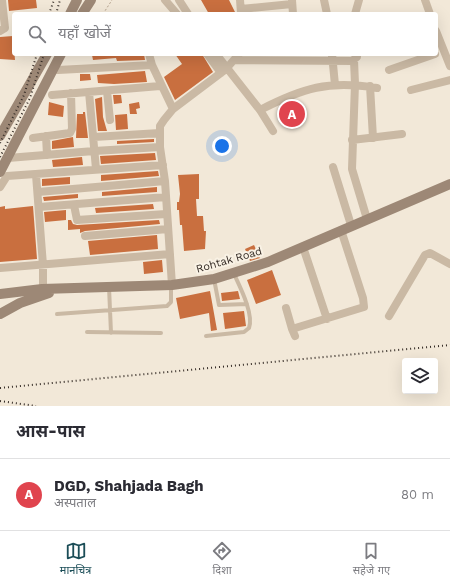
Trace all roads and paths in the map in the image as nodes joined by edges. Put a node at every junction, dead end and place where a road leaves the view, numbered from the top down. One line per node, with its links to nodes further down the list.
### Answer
1 (2, 0): 24 (street)
2 (72, 0): 13 (street)
3 (77, 0): 14 (street)
4 (91, 0): 15 (street)
5 (112, 0): 16 (path)
6 (165, 0): 17 (street)
7 (180, 0): 18 (street)
8 (240, 0): 19 (street)
9 (324, 0): 21 (street)
10 (359, 0): 22 (street)
11 (425, 0): 23 (street)
12 (292, 2): 19 (street); 20 (street)
13 (71, 12)
14 (71, 12)
15 (83, 12)
16 (104, 12)
17 (173, 12)
18 (187, 12)
19 (241, 12)
20 (294, 12)
21 (326, 12)
22 (356, 12)
23 (429, 12)
24 (0, 30)
25 (438, 53): 37 (street)
26 (46, 56): 56 (street)
27 (61, 56): 65 (street)
28 (150, 56): 36 (street)
29 (209, 56): 40 (street)
30 (217, 56): 40 (street)
31 (429, 56): 39 (street)
32 (237, 57): 33 (street); 40 (street)
33 (300, 57): 34 (street)
34 (333, 57): 35 (street); 42 (street)
35 (356, 57): 43 (street)
36 (152, 65): 38 (street); 44 (street)
37 (450, 66)
38 (58, 70)
39 (389, 70)
40 (223, 71): 50 (street); 51 (street)
41 (450, 80): 45 (street)
42 (335, 84): 43 (street); 51 (street)
43 (355, 84): 60 (street); 61 (street)
44 (160, 86): 46 (street); 50 (street)
45 (411, 90)
46 (107, 91): 47 (street); 52 (street)
47 (89, 92): 48 (street); 58 (street)
48 (71, 93): 49 (street); 57 (street)
49 (52, 95)
50 (173, 109): 54 (street)
51 (260, 110): 53 (street)
52 (110, 120)
53 (273, 131)
54 (160, 133): 58 (street); 62 (street)
55 (402, 134): 60 (street)
56 (0, 136)
57 (46, 136): 59 (street); 64 (street)
58 (94, 137): 63 (street)
59 (33, 138)
60 (373, 138): 61 (street)
61 (352, 140): 79 (street)
62 (160, 147): 63 (street); 66 (street)
63 (94, 151): 64 (street); 68 (street)
64 (48, 154): 65 (street)
65 (8, 158): 69 (street)
66 (163, 165): 68 (street); 71 (street)
67 (333, 167): 80 (street)
68 (96, 168): 70 (street)
69 (0, 172)
70 (36, 175): 73 (street); 74 (street)
71 (165, 181): 74 (street); 75 (street)
72 (450, 184): 79 (street, Rohtak Road)
73 (0, 188)
74 (38, 192): 77 (street)
75 (166, 197): 76 (street); 78 (street)
76 (74, 205): 77 (street); 78 (street)
77 (39, 207): 87 (street)
78 (166, 214): 81 (street)
79 (367, 219): 80 (street, Rohtak Road)
80 (351, 226): 82 (street, Rohtak Road)
81 (168, 229): 83 (street); 85 (street)
82 (341, 230): 84 (street, Rohtak Road); 102 (street)
83 (85, 236)
84 (303, 247): 89 (street, Rohtak Road); 102 (street)
85 (170, 254): 87 (street); 91 (street)
86 (450, 264): 101 (street)
87 (43, 265): 88 (street); 93 (street)
88 (0, 268)
89 (234, 273): 90 (street, Rohtak Road); 96 (lane)
90 (214, 279): 91 (street, Rohtak Road); 96 (lane)
91 (171, 285): 92 (street, Rohtak Road); 98 (lane)
92 (109, 287): 94 (street, Rohtak Road); 98 (lane)
93 (43, 289): 94 (street, Rohtak Road); 95 (street, Rohtak Road)
94 (62, 289): 99 (street)
95 (0, 294)
96 (247, 304): 106 (lane)
97 (286, 308): 102 (street)
98 (110, 310): 100 (lane); 104 (lane)
99 (0, 314)
100 (57, 314)
101 (389, 316)
102 (327, 319)
103 (87, 332): 104 (lane)
104 (111, 332): 105 (lane)
105 (161, 333)
106 (206, 336)

